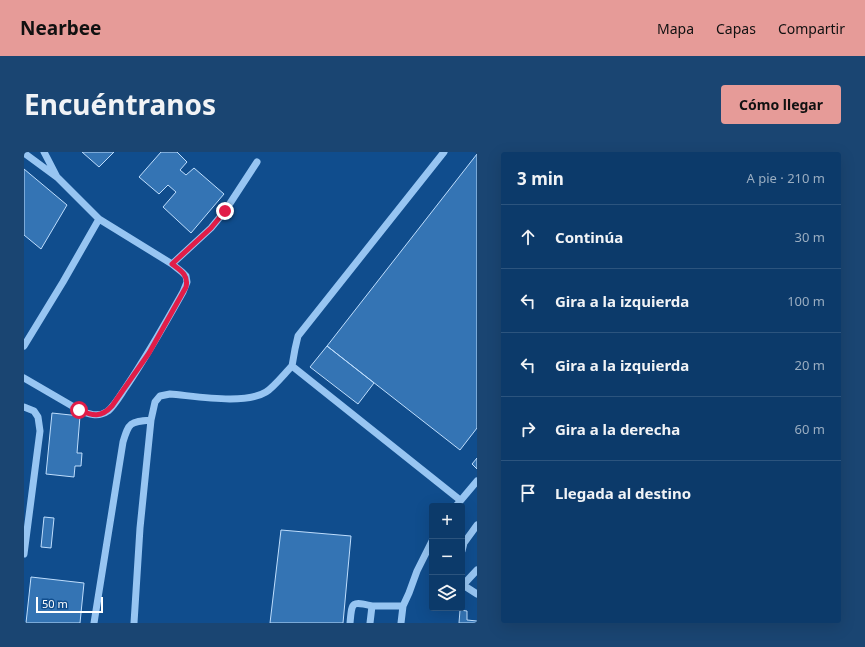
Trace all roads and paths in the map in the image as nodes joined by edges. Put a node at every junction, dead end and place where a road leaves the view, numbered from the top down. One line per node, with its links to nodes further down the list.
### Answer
1 (444, 152): 11 (lane)
2 (24, 153): 5 (lane)
3 (46, 153): 5 (lane); 6 (lane)
4 (257, 162): 8 (lane)
5 (37, 164): 6 (lane)
6 (58, 178): 7 (lane)
7 (99, 219): 8 (lane); 9 (lane)
8 (172, 264): 12 (lane)
9 (27, 334): 10 (lane)
10 (24, 346)
11 (292, 366): 14 (lane); 16 (lane)
12 (24, 378)
13 (24, 407): 20 (lane)
14 (151, 420): 27 (lane); 28 (lane)
15 (477, 481): 16 (lane)
16 (458, 503)
17 (477, 525): 18 (lane)
18 (465, 542)
19 (429, 547): 26 (lane)
20 (24, 554)
21 (477, 570): 22 (lane)
22 (465, 581)
23 (465, 586): 24 (lane)
24 (477, 594)
25 (372, 606): 26 (lane); 29 (lane); 30 (lane)
26 (403, 606): 31 (lane)
27 (94, 623)
28 (134, 623)
29 (350, 623)
30 (370, 623)
31 (401, 623)

